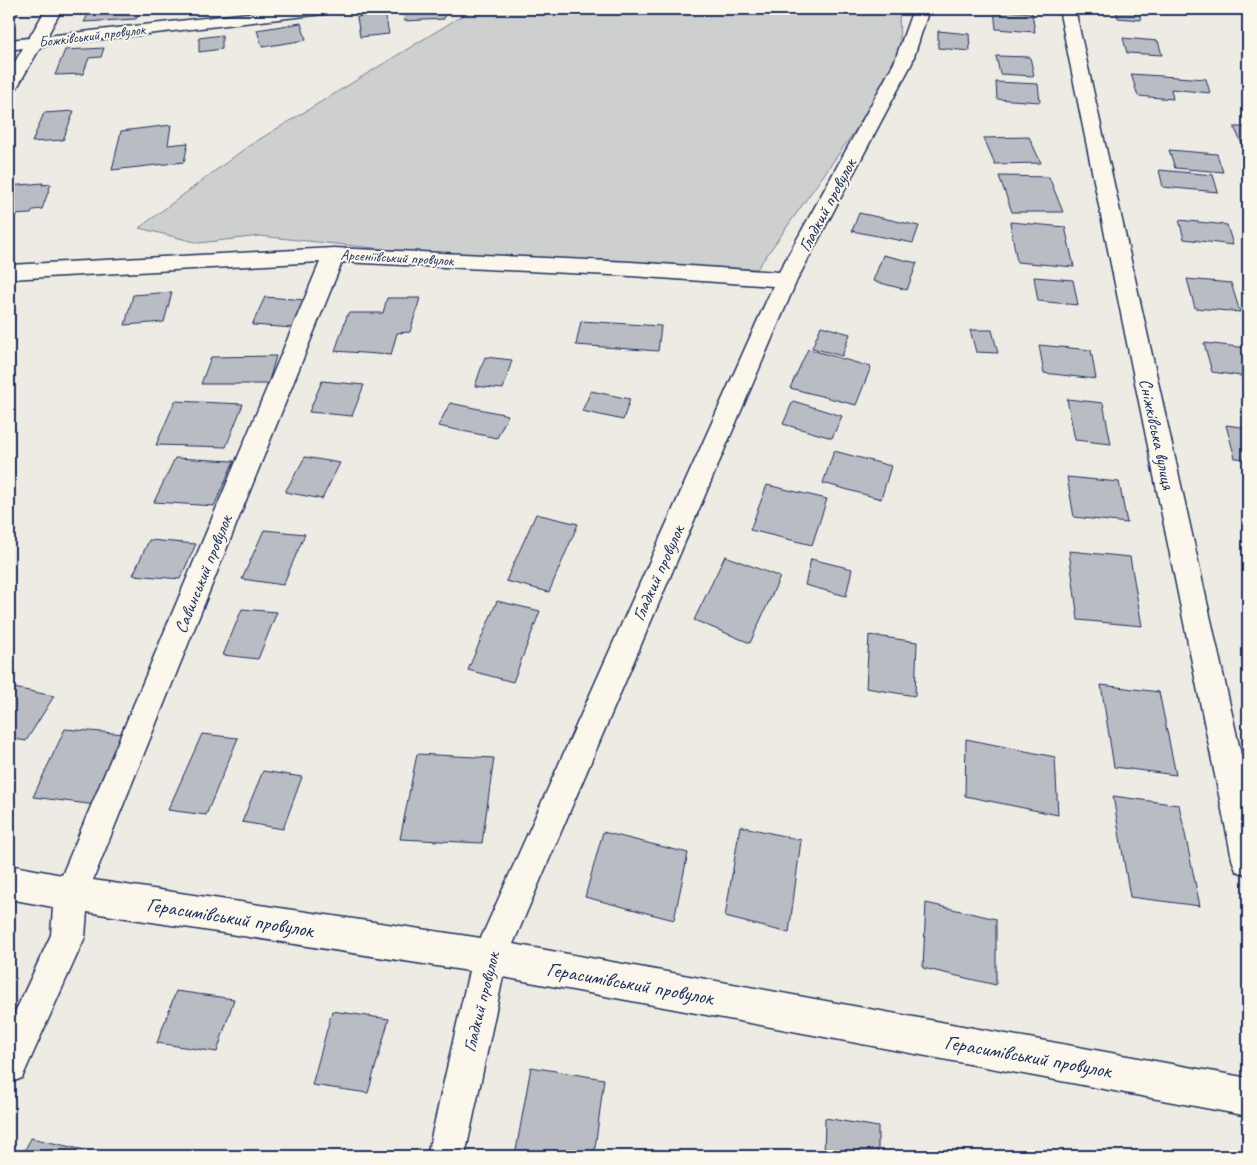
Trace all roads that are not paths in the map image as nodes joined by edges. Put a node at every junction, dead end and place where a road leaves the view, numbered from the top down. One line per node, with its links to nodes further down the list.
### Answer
1 (54, 9): 5 (street)
2 (323, 9): 5 (street, Божківський провулок)
3 (921, 9): 10 (street, Гладкий провулок)
4 (1067, 9): 11 (street, Сніжківська вулиця)
5 (34, 43): 6 (street, Божківський провулок); 7 (street)
6 (9, 45)
7 (9, 87)
8 (334, 255): 9 (street, Арсеніївський провулок); 10 (street, Арсеніївський провулок); 13 (street, Савинський провулок)
9 (9, 272)
10 (786, 280): 14 (street, Гладкий провулок)
11 (1248, 859)
12 (9, 882): 13 (street, Герасимівський провулок)
13 (71, 893): 14 (street, Герасимівський провулок); 15 (street, Савинський провулок)
14 (490, 957): 16 (street, Герасимівський провулок); 17 (street, Гладкий провулок)
15 (9, 1065)
16 (1248, 1097)
17 (446, 1156)

